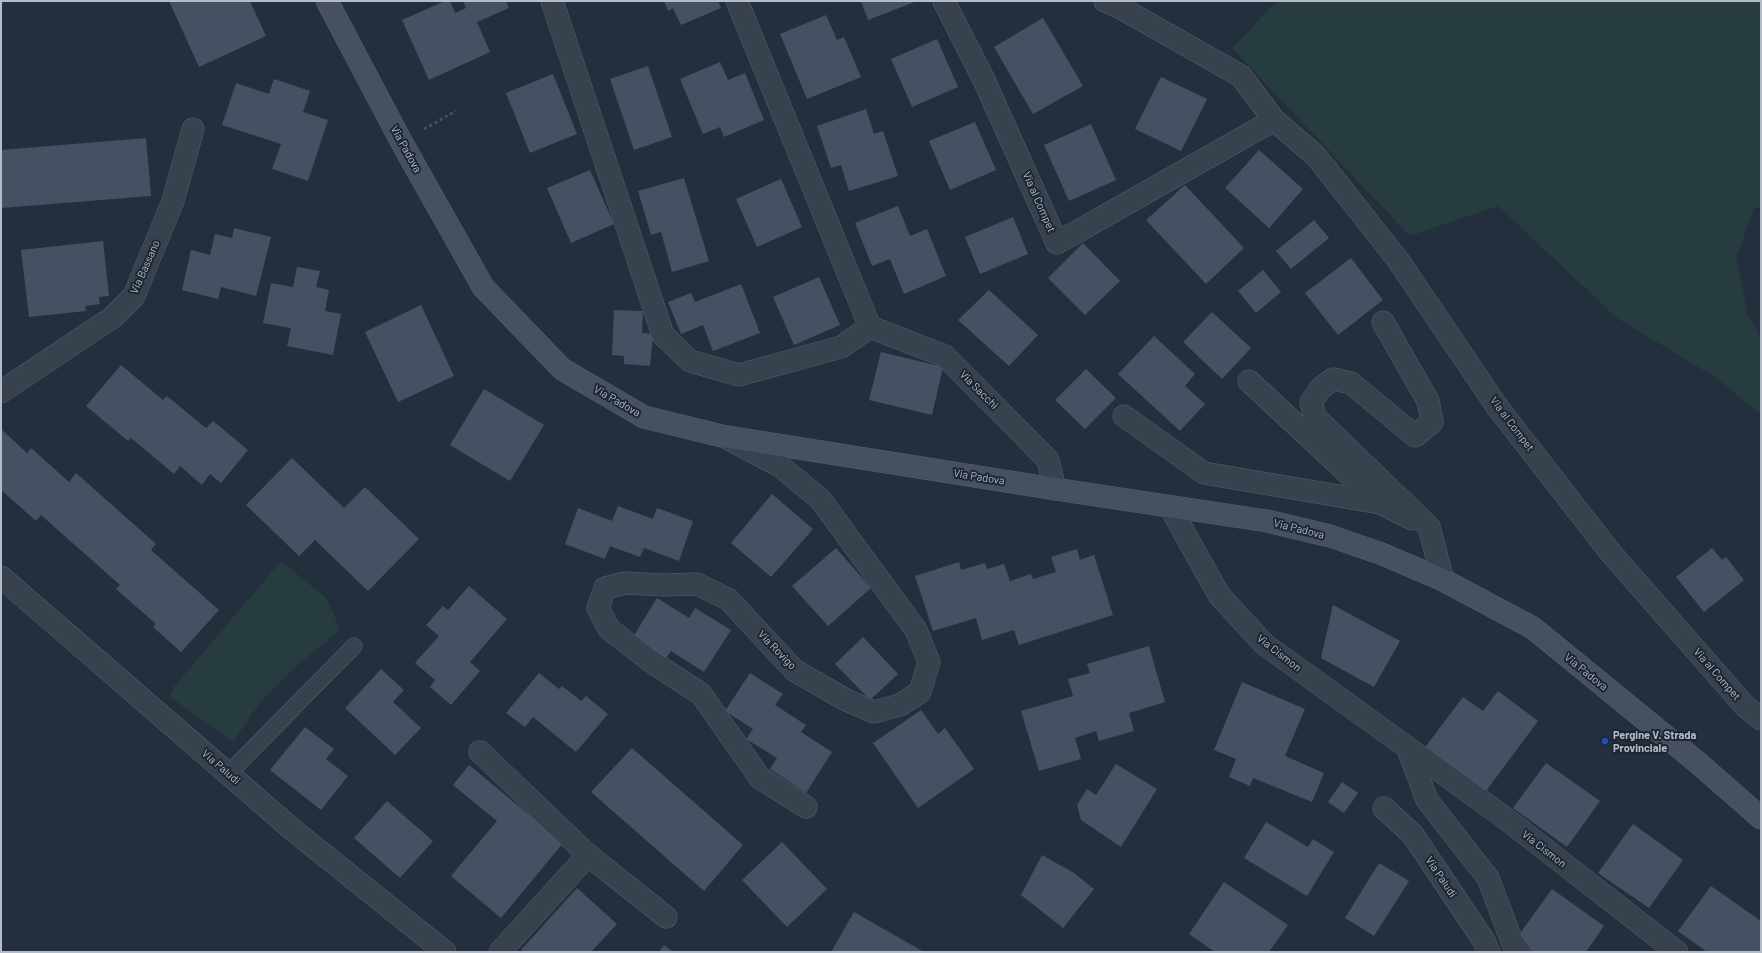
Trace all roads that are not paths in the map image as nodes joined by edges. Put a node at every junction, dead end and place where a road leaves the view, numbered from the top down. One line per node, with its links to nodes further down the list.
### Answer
1 (327, 1): 13 (main road, Via Padova)
2 (552, 1): 9 (street)
3 (737, 1): 9 (street)
4 (944, 1): 6 (street, Via al Compet)
5 (1105, 1): 6 (street, Via al Compet)
6 (1274, 120): 21 (street, Via al Compet)
7 (193, 129): 11 (street, Via Bassano)
8 (1383, 322): 17 (street)
9 (870, 327): 14 (street, Via Sacchi)
10 (1249, 381): 15 (street)
11 (1, 392)
12 (1124, 416): 15 (street)
13 (722, 436): 14 (main road, Via Padova); 25 (street, Via Rovigo)
14 (1054, 489): 16 (main road, Via Padova)
15 (1380, 503): 17 (street)
16 (1170, 507): 19 (main road, Via Padova); 22 (street, Via Cismon)
17 (1429, 527): 19 (street)
18 (1, 577): 24 (street, Via Paludi)
19 (1443, 580): 27 (main road, Via Padova)
20 (354, 646): 24 (lane)
21 (1761, 719)
22 (1408, 749): 33 (street); 34 (street, Via Cismon)
23 (480, 752): 28 (street)
24 (228, 774): 30 (street, Via Paludi)
25 (806, 807)
26 (1384, 808): 32 (street, Via Paludi)
27 (1761, 818)
28 (588, 855): 29 (street); 31 (street)
29 (666, 917)
30 (445, 952)
31 (500, 952)
32 (1489, 952)
33 (1520, 952)
34 (1677, 952)

